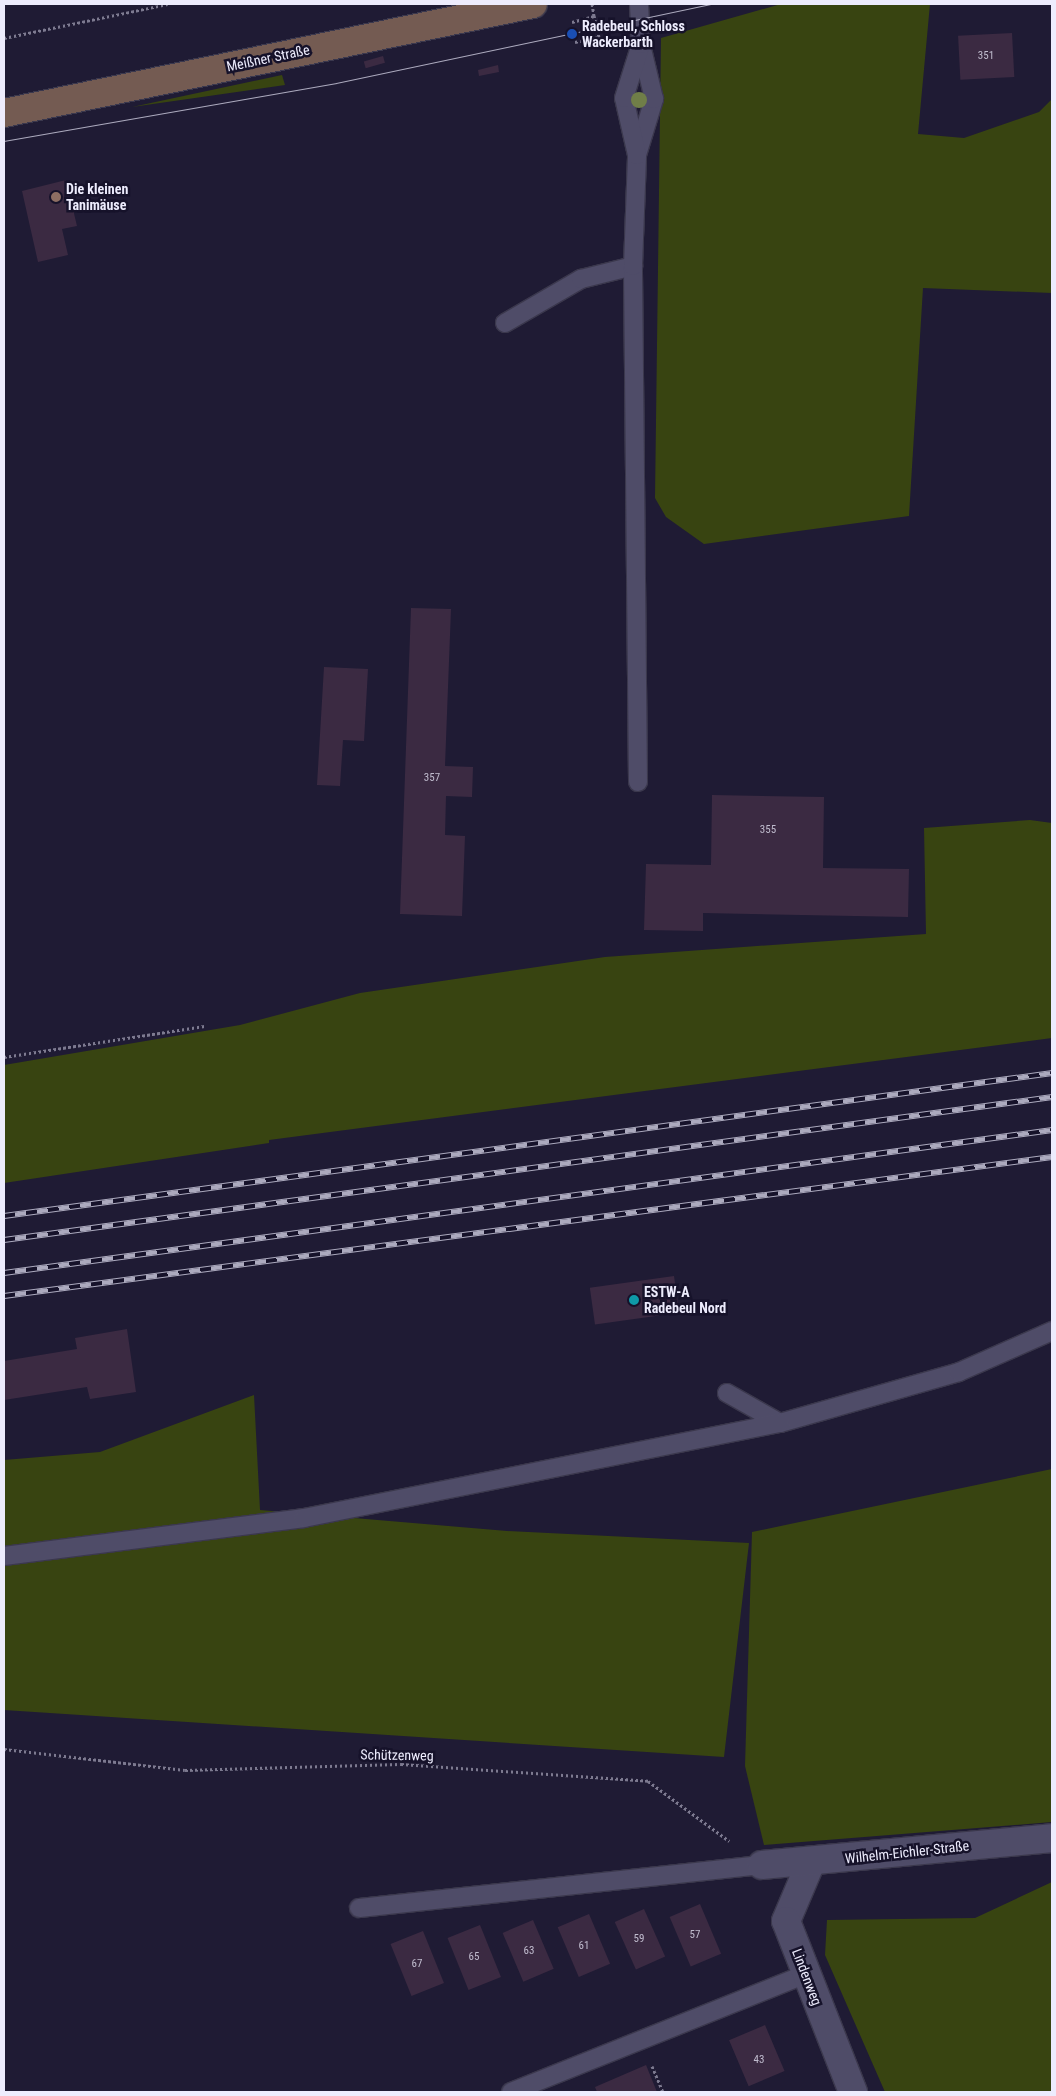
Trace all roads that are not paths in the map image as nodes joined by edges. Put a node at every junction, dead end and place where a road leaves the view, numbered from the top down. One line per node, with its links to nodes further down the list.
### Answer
1 (533, 4): 4 (main road, Meißner Straße)
2 (638, 4): 3 (lane)
3 (641, 44): 5 (lane); 5 (lane)
4 (4, 113)
5 (637, 155): 6 (lane)
6 (633, 266): 7 (lane); 8 (lane)
7 (505, 323)
8 (638, 782)
9 (1052, 1331): 11 (lane)
10 (727, 1393): 11 (lane)
11 (780, 1423): 12 (lane)
12 (4, 1556)
13 (1052, 1838): 14 (street, Wilhelm-Eichler-Straße)
14 (811, 1862): 15 (street, Wilhelm-Eichler-Straße); 17 (street, Lindenweg)
15 (762, 1865): 16 (lane)
16 (359, 1908)
17 (806, 1974): 18 (lane); 19 (street, Lindenweg)
18 (511, 2092)
19 (853, 2092)

